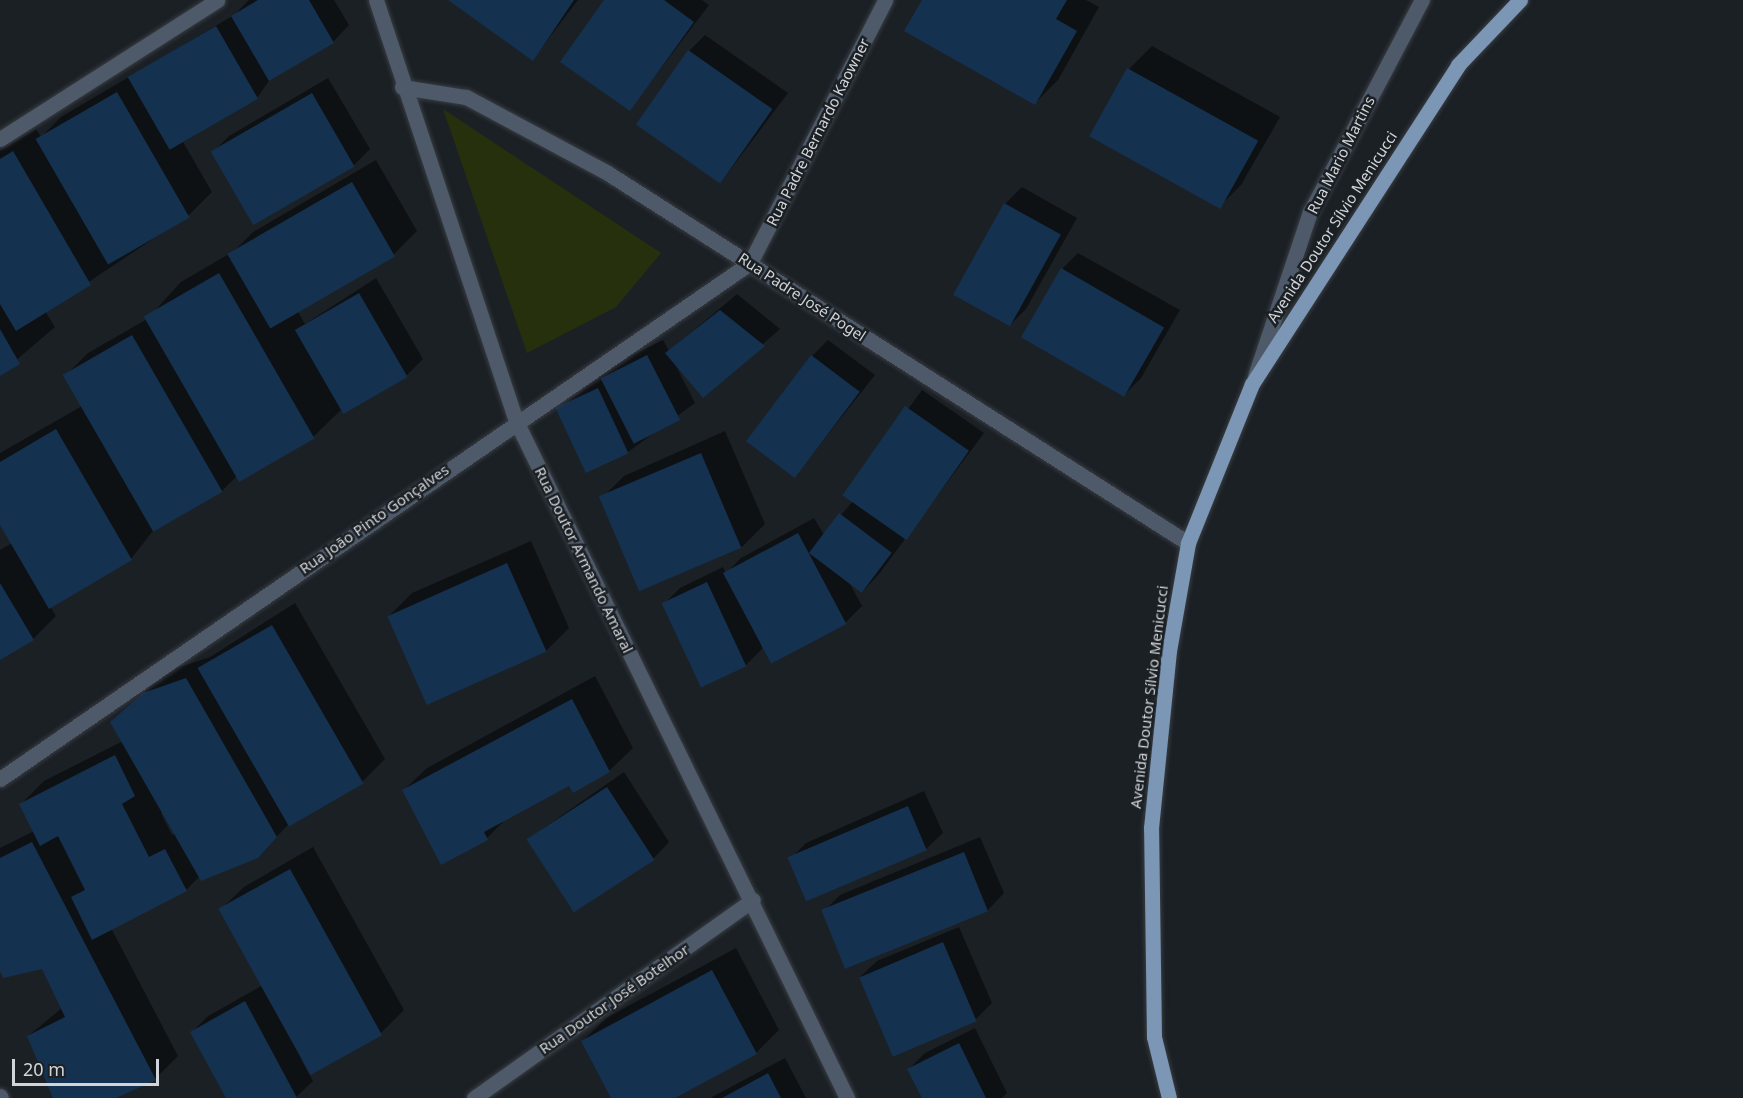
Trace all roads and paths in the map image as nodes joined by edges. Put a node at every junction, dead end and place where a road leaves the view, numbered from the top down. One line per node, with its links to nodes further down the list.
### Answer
1 (217, 0): 7 (street)
2 (376, 0): 6 (street, Rua Doutor Armando Amaral)
3 (885, 0): 8 (street, Rua Padre Bernardo Kaowner)
4 (1422, 0): 9 (street, Rua Mario Martins)
5 (1520, 0): 9 (main road, Avenida Doutor Sílvio Menicucci)
6 (402, 87): 8 (street, Rua Padre José Pogel); 10 (street, Rua Doutor Armando Amaral)
7 (0, 139)
8 (750, 263): 10 (street, Rua João Pinto Gonçalves); 11 (street, Rua Padre José Pogel)
9 (1252, 384): 11 (main road, Avenida Doutor Sílvio Menicucci)
10 (516, 421): 12 (street, Rua João Pinto Gonçalves); 13 (street, Rua Doutor Armando Amaral)
11 (1188, 543): 16 (main road, Avenida Doutor Sílvio Menicucci)
12 (0, 779)
13 (753, 900): 14 (street, Rua Doutor José Botelhor); 15 (street, Rua Doutor Armando Amaral)
14 (474, 1098)
15 (847, 1098)
16 (1170, 1098)

